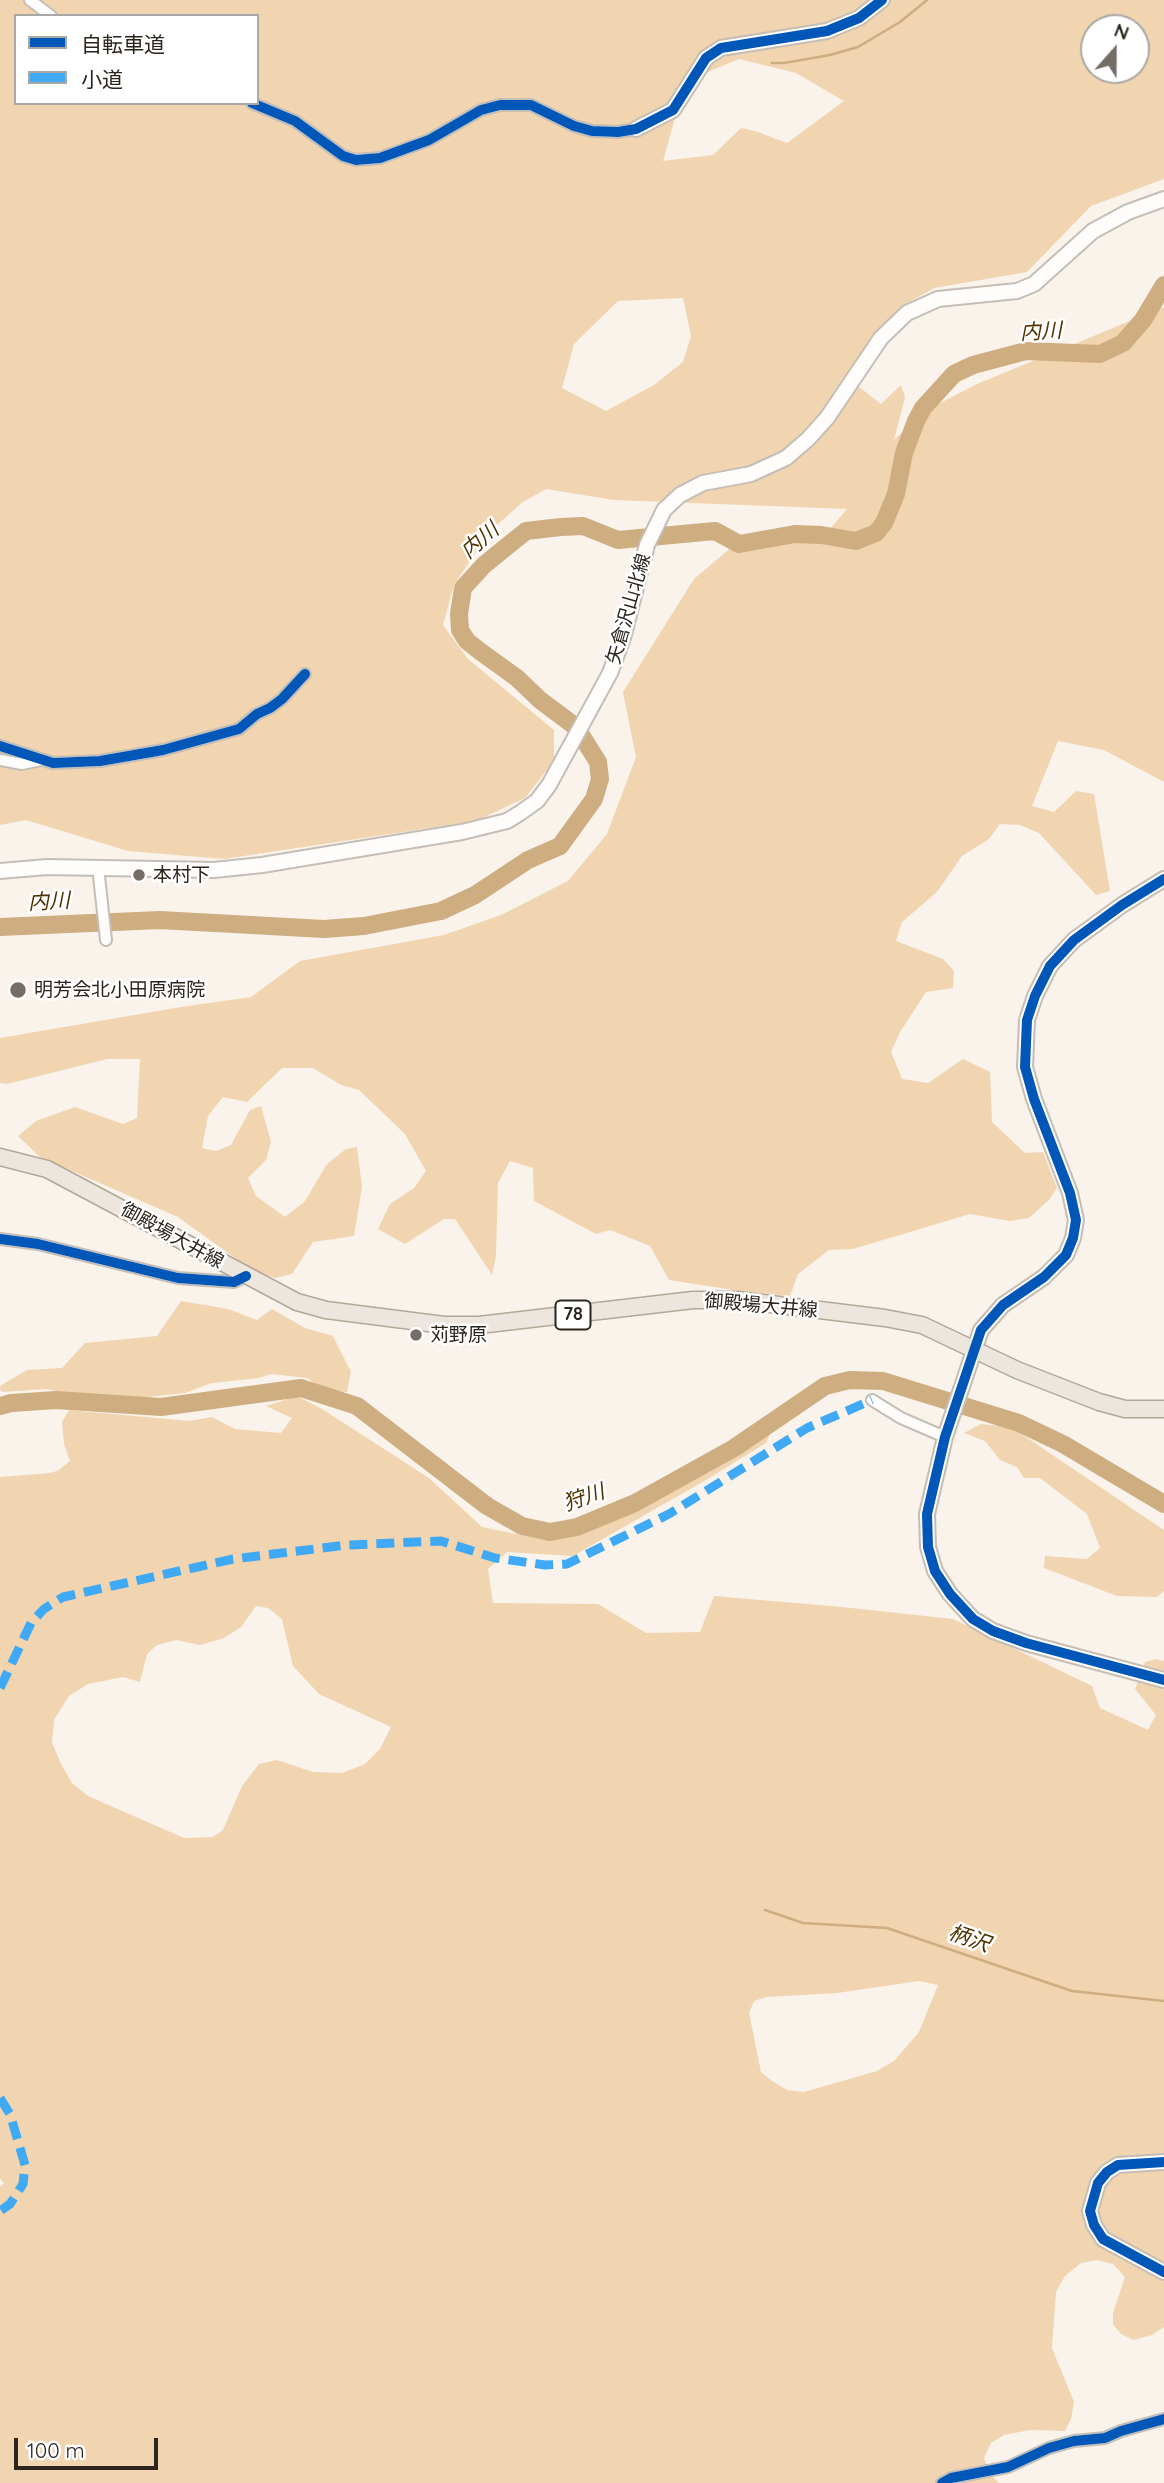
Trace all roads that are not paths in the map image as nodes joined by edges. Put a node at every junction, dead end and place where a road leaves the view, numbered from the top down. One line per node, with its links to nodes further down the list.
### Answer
1 (30, 0): 3 (street)
2 (882, 0): 5 (street)
3 (48, 14)
4 (257, 105): 5 (street)
5 (636, 129)
6 (1164, 200): 11 (street, 矢倉沢山北線)
7 (305, 674): 10 (street)
8 (0, 746): 10 (street)
9 (0, 760): 10 (street)
10 (41, 760)
11 (99, 867): 12 (street, 矢倉沢山北線); 14 (street)
12 (0, 871)
13 (1164, 879): 18 (street)
14 (106, 940)
15 (0, 1157): 17 (main road, 御殿場大井線 / 78)
16 (0, 1239): 17 (street)
17 (246, 1276): 18 (main road, 御殿場大井線 / 78)
18 (971, 1357): 20 (main road, 御殿場大井線 / 78); 21 (street)
19 (872, 1400): 21 (street)
20 (1164, 1409)
21 (947, 1431): 22 (street)
22 (1164, 1681)
23 (1164, 2161): 24 (street)
24 (1164, 2272)
25 (1164, 2419): 26 (street)
26 (942, 2483)

